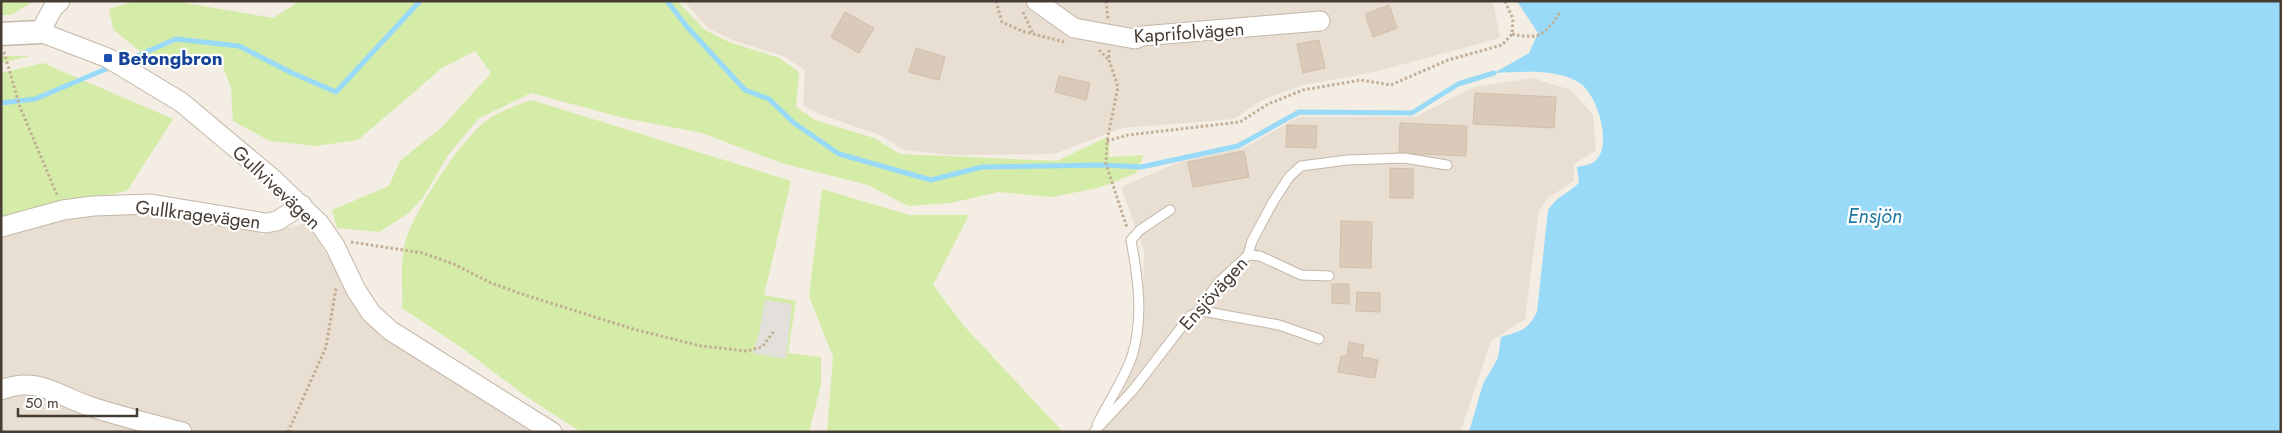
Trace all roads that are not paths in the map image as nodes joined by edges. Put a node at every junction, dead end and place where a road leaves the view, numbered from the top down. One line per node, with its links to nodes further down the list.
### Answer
1 (60, 1): 4 (street)
2 (1029, 5): 3 (street, Kaprifolvägen)
3 (1320, 21)
4 (40, 32): 5 (street); 7 (street, Gullvivevägen)
5 (4, 34)
6 (1447, 165): 10 (lane, Ensjövägen)
7 (302, 205): 9 (street, Gullkragevägen); 16 (street, Gullvivevägen)
8 (1170, 210): 17 (lane)
9 (1, 227)
10 (1248, 255): 11 (lane); 12 (lane, Ensjövägen)
11 (1329, 276)
12 (1197, 313): 13 (lane); 17 (lane, Ensjövägen)
13 (1320, 339)
14 (1, 390): 15 (street)
15 (182, 432)
16 (552, 432)
17 (1094, 432)

